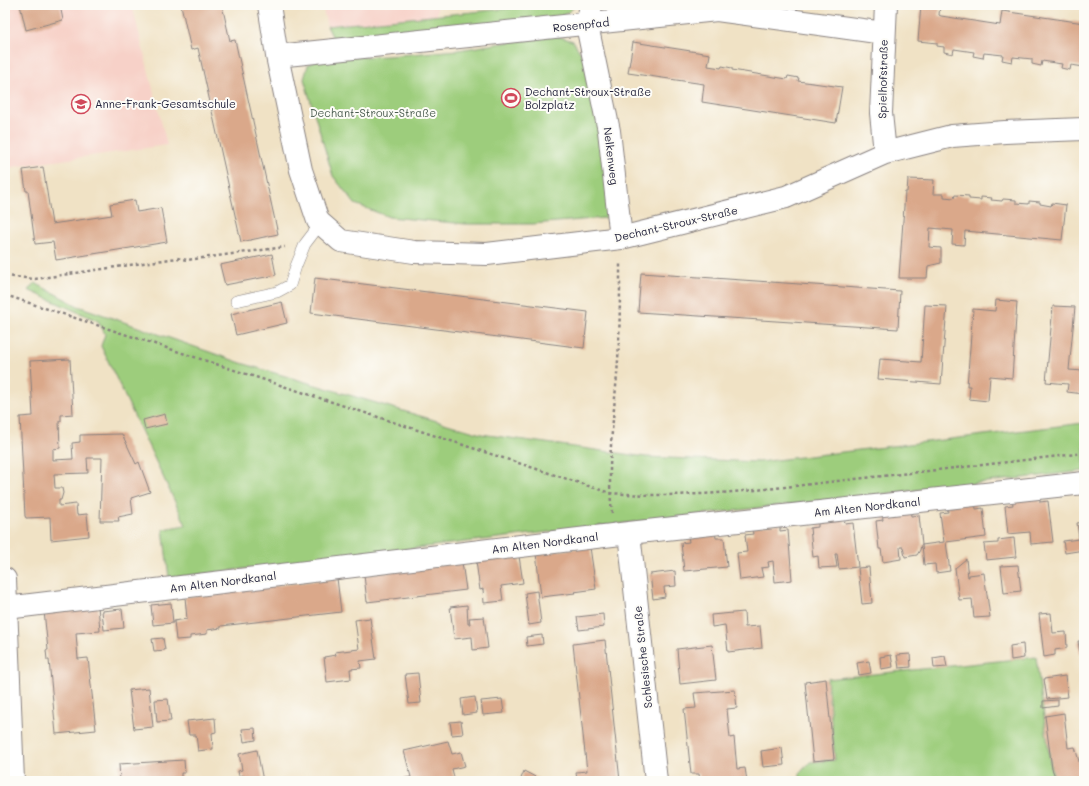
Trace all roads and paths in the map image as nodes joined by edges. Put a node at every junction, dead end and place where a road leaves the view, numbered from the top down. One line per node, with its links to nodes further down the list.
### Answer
1 (269, 5): 5 (street, Dechant-Stroux-Straße)
2 (886, 5): 4 (street, Spielhofstraße)
3 (589, 15): 4 (street, Rosenpfad); 5 (street, Rosenpfad); 9 (street, Nelkenweg)
4 (884, 33): 7 (street, Spielhofstraße)
5 (277, 56): 8 (street, Dechant-Stroux-Straße)
6 (1084, 129): 7 (street, Dechant-Stroux-Straße)
7 (885, 153): 9 (street, Dechant-Stroux-Straße)
8 (321, 223): 9 (street, Dechant-Stroux-Straße); 10 (lane)
9 (621, 238): 16 (path)
10 (305, 244): 11 (path); 13 (lane)
11 (5, 276)
12 (5, 295): 16 (path)
13 (236, 301)
14 (1084, 453): 16 (path)
15 (1084, 483): 17 (street, Am Alten Nordkanal)
16 (610, 493): 17 (path)
17 (622, 534): 19 (street, Am Alten Nordkanal); 21 (street, Schlesische Straße)
18 (5, 579): 19 (street)
19 (6, 608): 20 (street)
20 (13, 781)
21 (656, 781)

